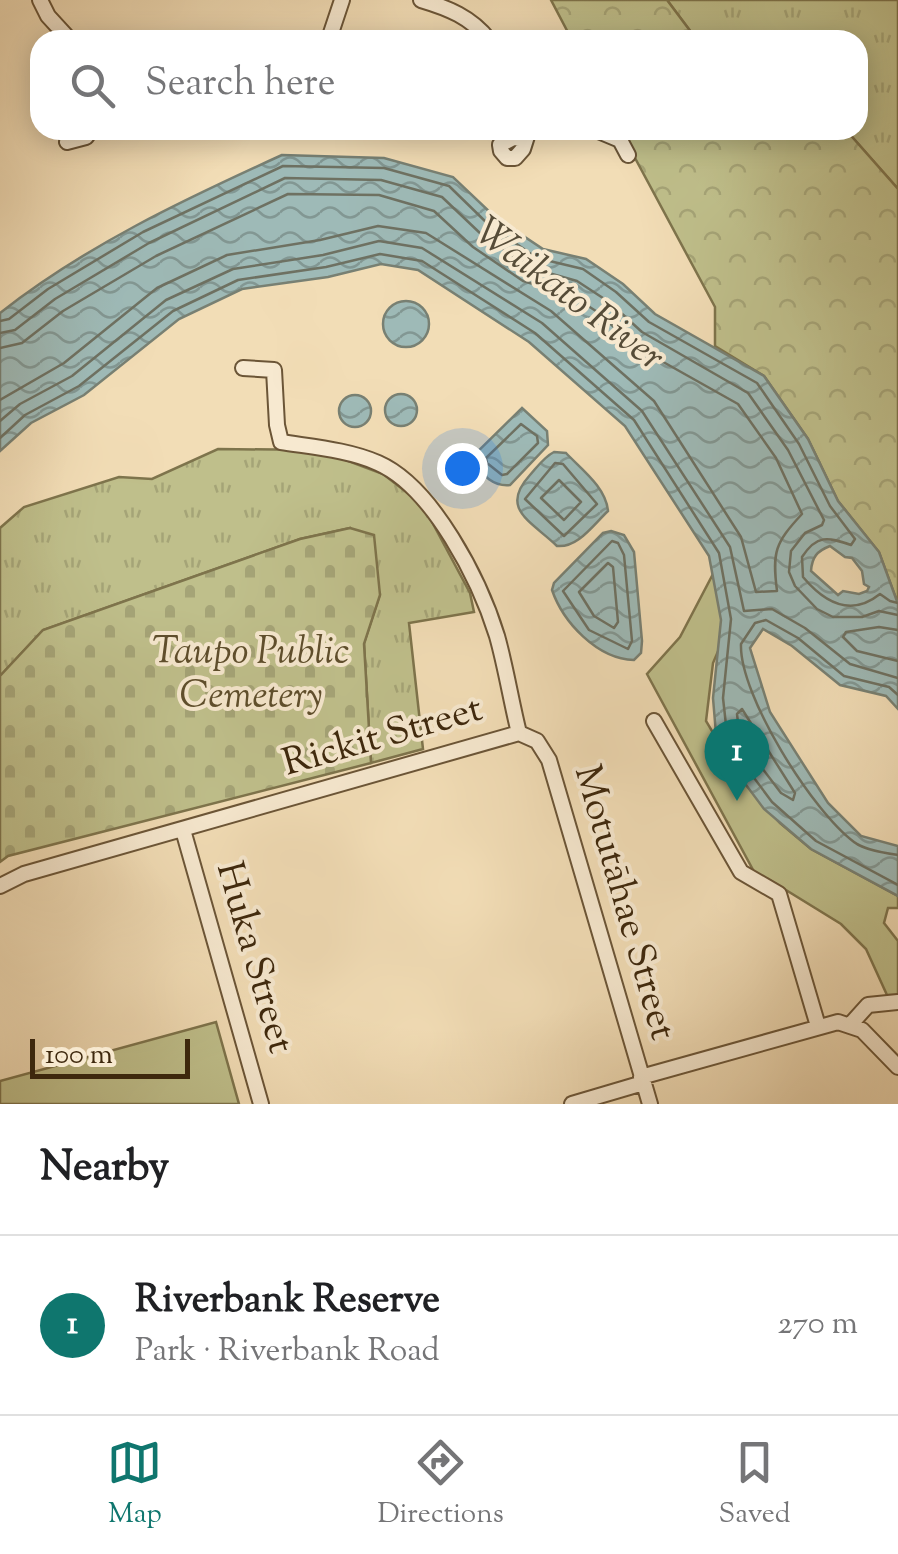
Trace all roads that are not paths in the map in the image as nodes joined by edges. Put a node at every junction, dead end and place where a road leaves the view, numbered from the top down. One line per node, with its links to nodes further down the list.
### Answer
1 (40, 0): 4 (street)
2 (342, 0): 5 (street)
3 (420, 0): 6 (street)
4 (61, 30)
5 (332, 30)
6 (480, 30)
7 (75, 140): 9 (street)
8 (620, 140): 10 (street)
9 (67, 142)
10 (628, 154)
11 (243, 368): 13 (street, Rickit Street)
12 (654, 721): 18 (street)
13 (519, 733): 14 (street, Rickit Street); 20 (street, Motutāhae Street)
14 (183, 830): 15 (street, Rickit Street); 21 (street, Huka Street)
15 (0, 886)
16 (898, 1002): 17 (street)
17 (850, 1024): 18 (street); 19 (street)
18 (818, 1026): 20 (street)
19 (898, 1067)
20 (642, 1080): 22 (street); 23 (street, Motutāhae Street)
21 (261, 1104)
22 (572, 1104)
23 (650, 1104)

